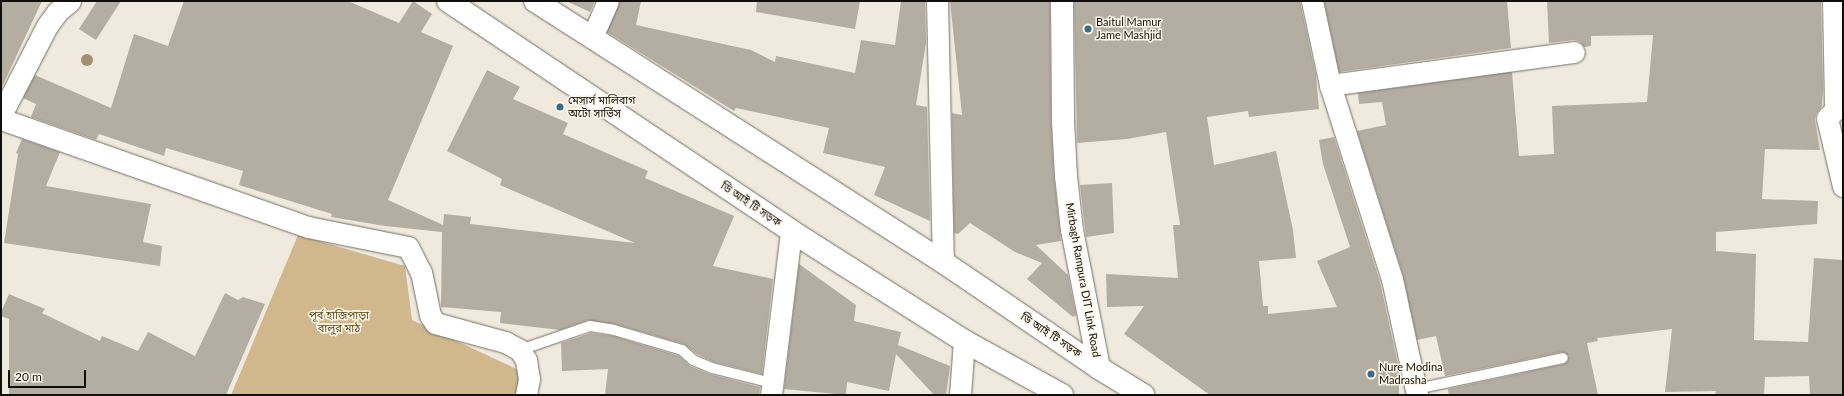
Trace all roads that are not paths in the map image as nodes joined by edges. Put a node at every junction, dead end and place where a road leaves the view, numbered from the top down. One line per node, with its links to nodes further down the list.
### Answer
1 (70, 1): 12 (street)
2 (448, 1): 15 (main road, ডি আই টি সড়ক)
3 (535, 1): 9 (main road, ডি আই টি সড়ক)
4 (608, 1): 9 (street)
5 (937, 1): 16 (street)
6 (1062, 1): 20 (main road, Mirbagh Rampura DIT Link Road)
7 (1312, 1): 11 (street)
8 (1833, 1): 14 (street)
9 (592, 37): 16 (main road, ডি আই টি সড়ক)
10 (1574, 52): 11 (street)
11 (1330, 85): 22 (street)
12 (1, 115)
13 (1, 120): 18 (street)
14 (1843, 186)
15 (791, 230): 17 (main road, ডি আই টি সড়ক); 21 (street)
16 (943, 262): 20 (main road, ডি আই টি সড়ক)
17 (964, 342): 24 (street); 25 (main road, ডি আই টি সড়ক)
18 (520, 350): 21 (lane); 23 (street)
19 (1563, 358): 22 (lane)
20 (1099, 368): 26 (main road, ডি আই টি সড়ক)
21 (772, 389)
22 (1417, 392)
23 (526, 395)
24 (960, 395)
25 (1062, 395)
26 (1143, 395)

